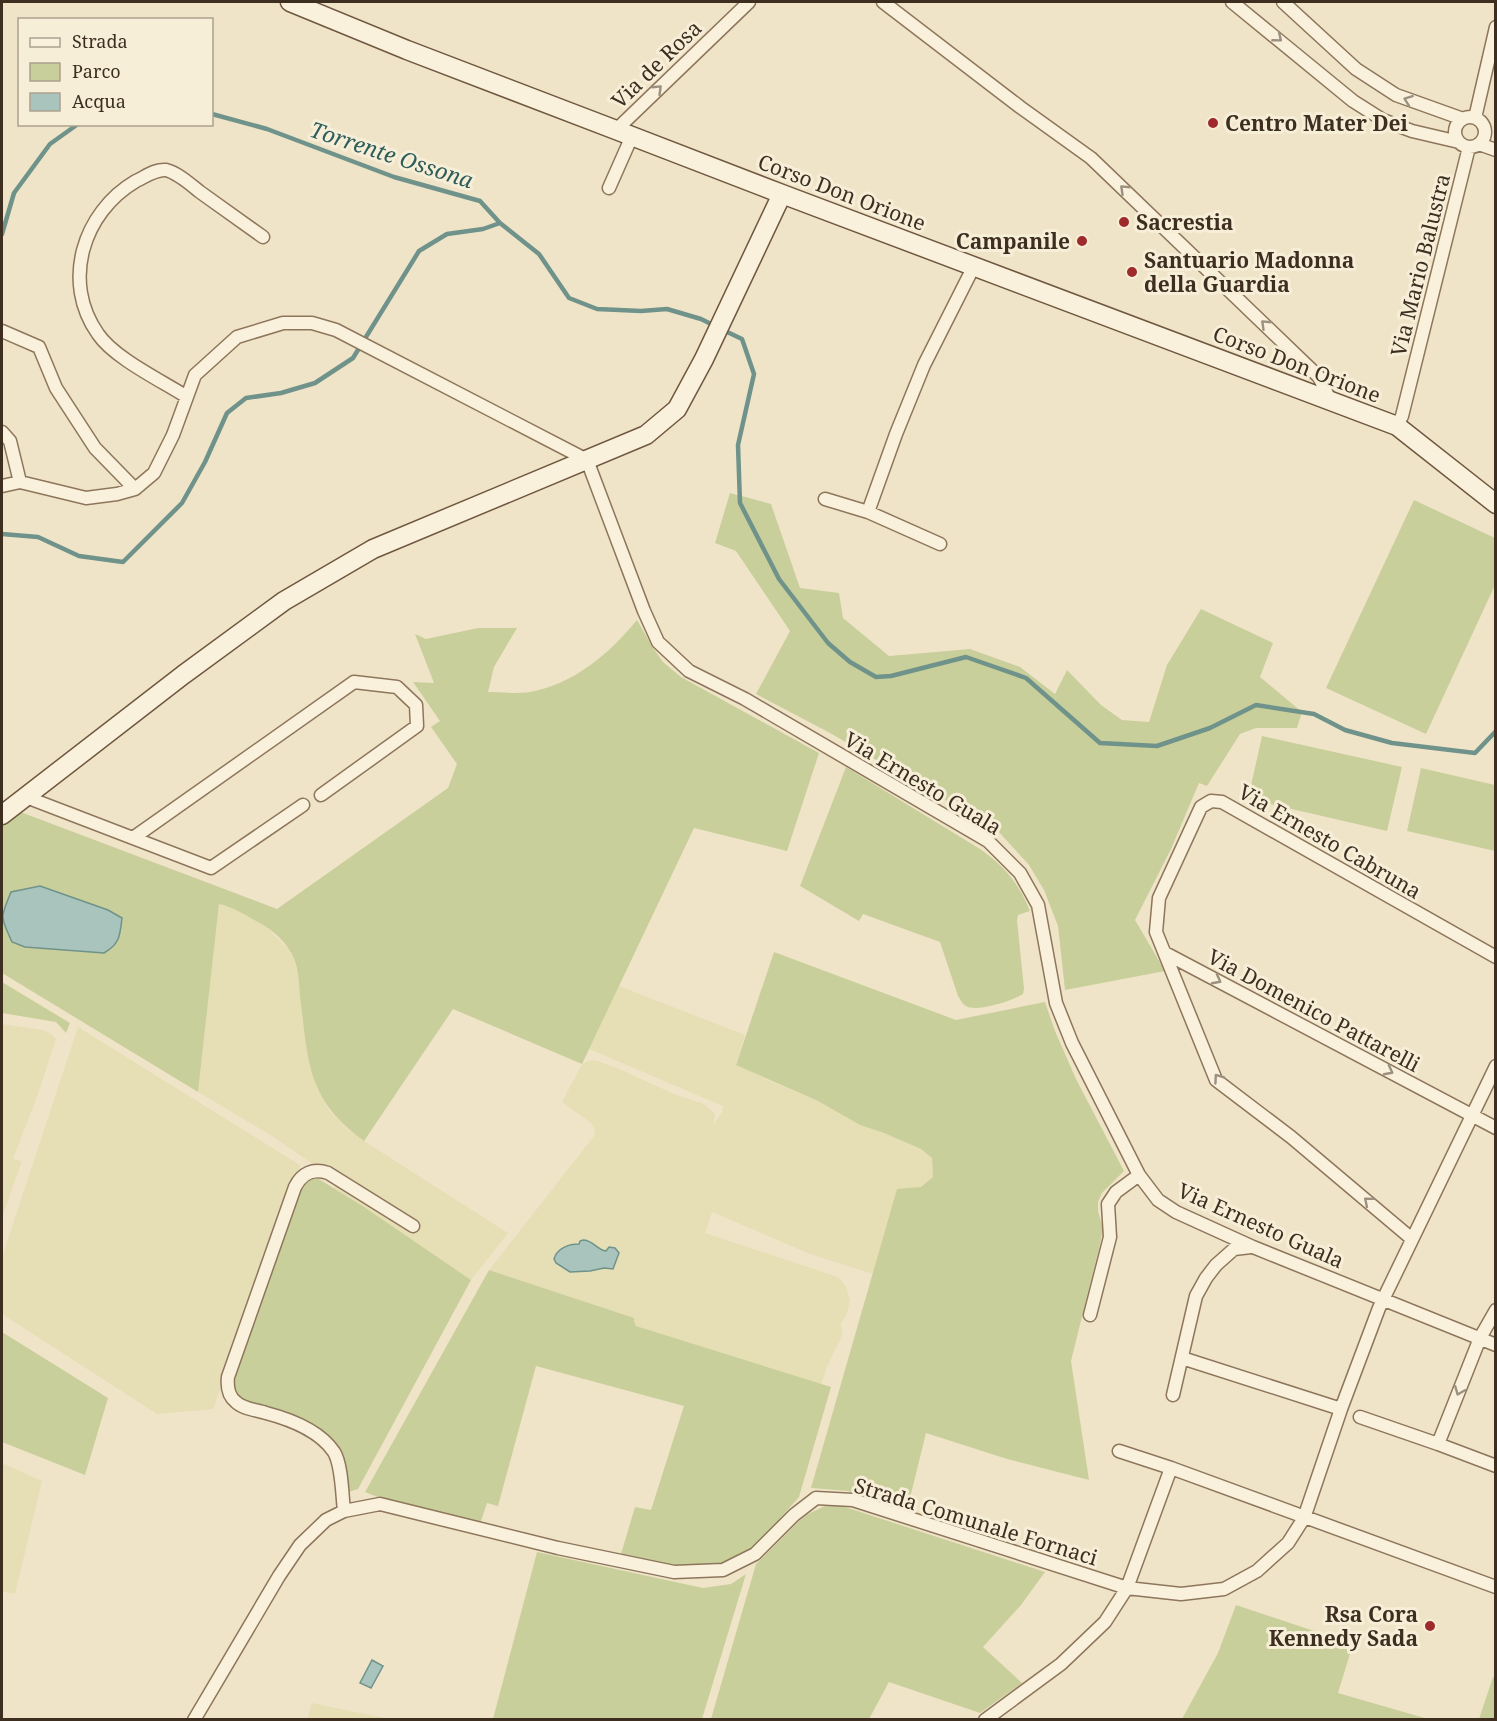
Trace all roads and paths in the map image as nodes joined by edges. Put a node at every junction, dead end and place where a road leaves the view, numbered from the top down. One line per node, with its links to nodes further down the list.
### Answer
1 (290, 2): 8 (street, Corso Don Orione)
2 (749, 2): 8 (street, Via de Rosa, one-way to 2)
3 (883, 2): 17 (street, one-way to 3)
4 (1232, 2): 9 (street, one-way to 9)
5 (1283, 2): 7 (street, one-way to 5)
6 (1496, 27): 7 (street)
7 (1479, 121): 9 (street); 9 (street)
8 (624, 133): 11 (street); 12 (street, Corso Don Orione)
9 (1469, 145): 10 (street); 18 (street, Via Mario Balustra)
10 (1496, 150)
11 (609, 188)
12 (782, 194): 14 (street, Corso Don Orione); 20 (street)
13 (263, 237): 16 (street)
14 (974, 266): 17 (street, Corso Don Orione); 26 (street)
15 (2, 331): 23 (street)
16 (187, 397): 20 (street); 23 (street)
17 (1330, 399): 18 (street, Corso Don Orione)
18 (1397, 426): 25 (street, Corso Don Orione)
19 (2, 432): 21 (street)
20 (587, 460): 29 (street); 38 (street, Via Ernesto Guala)
21 (20, 482): 22 (street); 23 (street)
22 (2, 486)
23 (135, 489)
24 (825, 499): 26 (street)
25 (1496, 504)
26 (867, 512): 27 (street)
27 (940, 543)
28 (321, 795): 32 (street)
29 (26, 797): 31 (street); 32 (street)
30 (303, 805): 32 (street)
31 (3, 810)
32 (133, 838)
33 (1165, 953): 34 (street, Via Ernesto Cabruna); 36 (street, Via Domenico Pattarelli, one-way to 36); 40 (street, one-way to 33)
34 (1496, 957)
35 (1496, 1066): 36 (street, Strada Comunale Fornaci)
36 (1471, 1115): 37 (street, Via Domenico Pattarelli); 40 (street, Strada Comunale Fornaci)
37 (1496, 1128)
38 (1139, 1175): 41 (street, Via Ernesto Guala); 44 (street)
39 (413, 1226): 55 (street)
40 (1412, 1239): 42 (street, Strada Comunale Fornaci)
41 (1252, 1247): 42 (street, Via Ernesto Guala); 47 (street)
42 (1383, 1300): 45 (street, Via Ernesto Guala); 49 (street, Strada Comunale Fornaci)
43 (1496, 1310): 45 (street)
44 (1090, 1315)
45 (1480, 1338): 46 (street, Via Ernesto Guala); 51 (street, one-way to 51)
46 (1496, 1345)
47 (1182, 1358): 48 (street); 49 (street)
48 (1173, 1395)
49 (1341, 1409): 56 (street, Strada Comunale Fornaci)
50 (1360, 1417): 51 (street)
51 (1438, 1444): 53 (street)
52 (1119, 1450): 54 (street)
53 (1496, 1467)
54 (1171, 1468): 56 (street); 58 (street)
55 (344, 1511): 58 (street, Strada Comunale Fornaci); 59 (street, Strada Comunale Fornaci)
56 (1304, 1518): 57 (street); 58 (street, Strada Comunale Fornaci)
57 (1496, 1587)
58 (1127, 1588): 60 (street)
59 (194, 1719)
60 (985, 1719)

